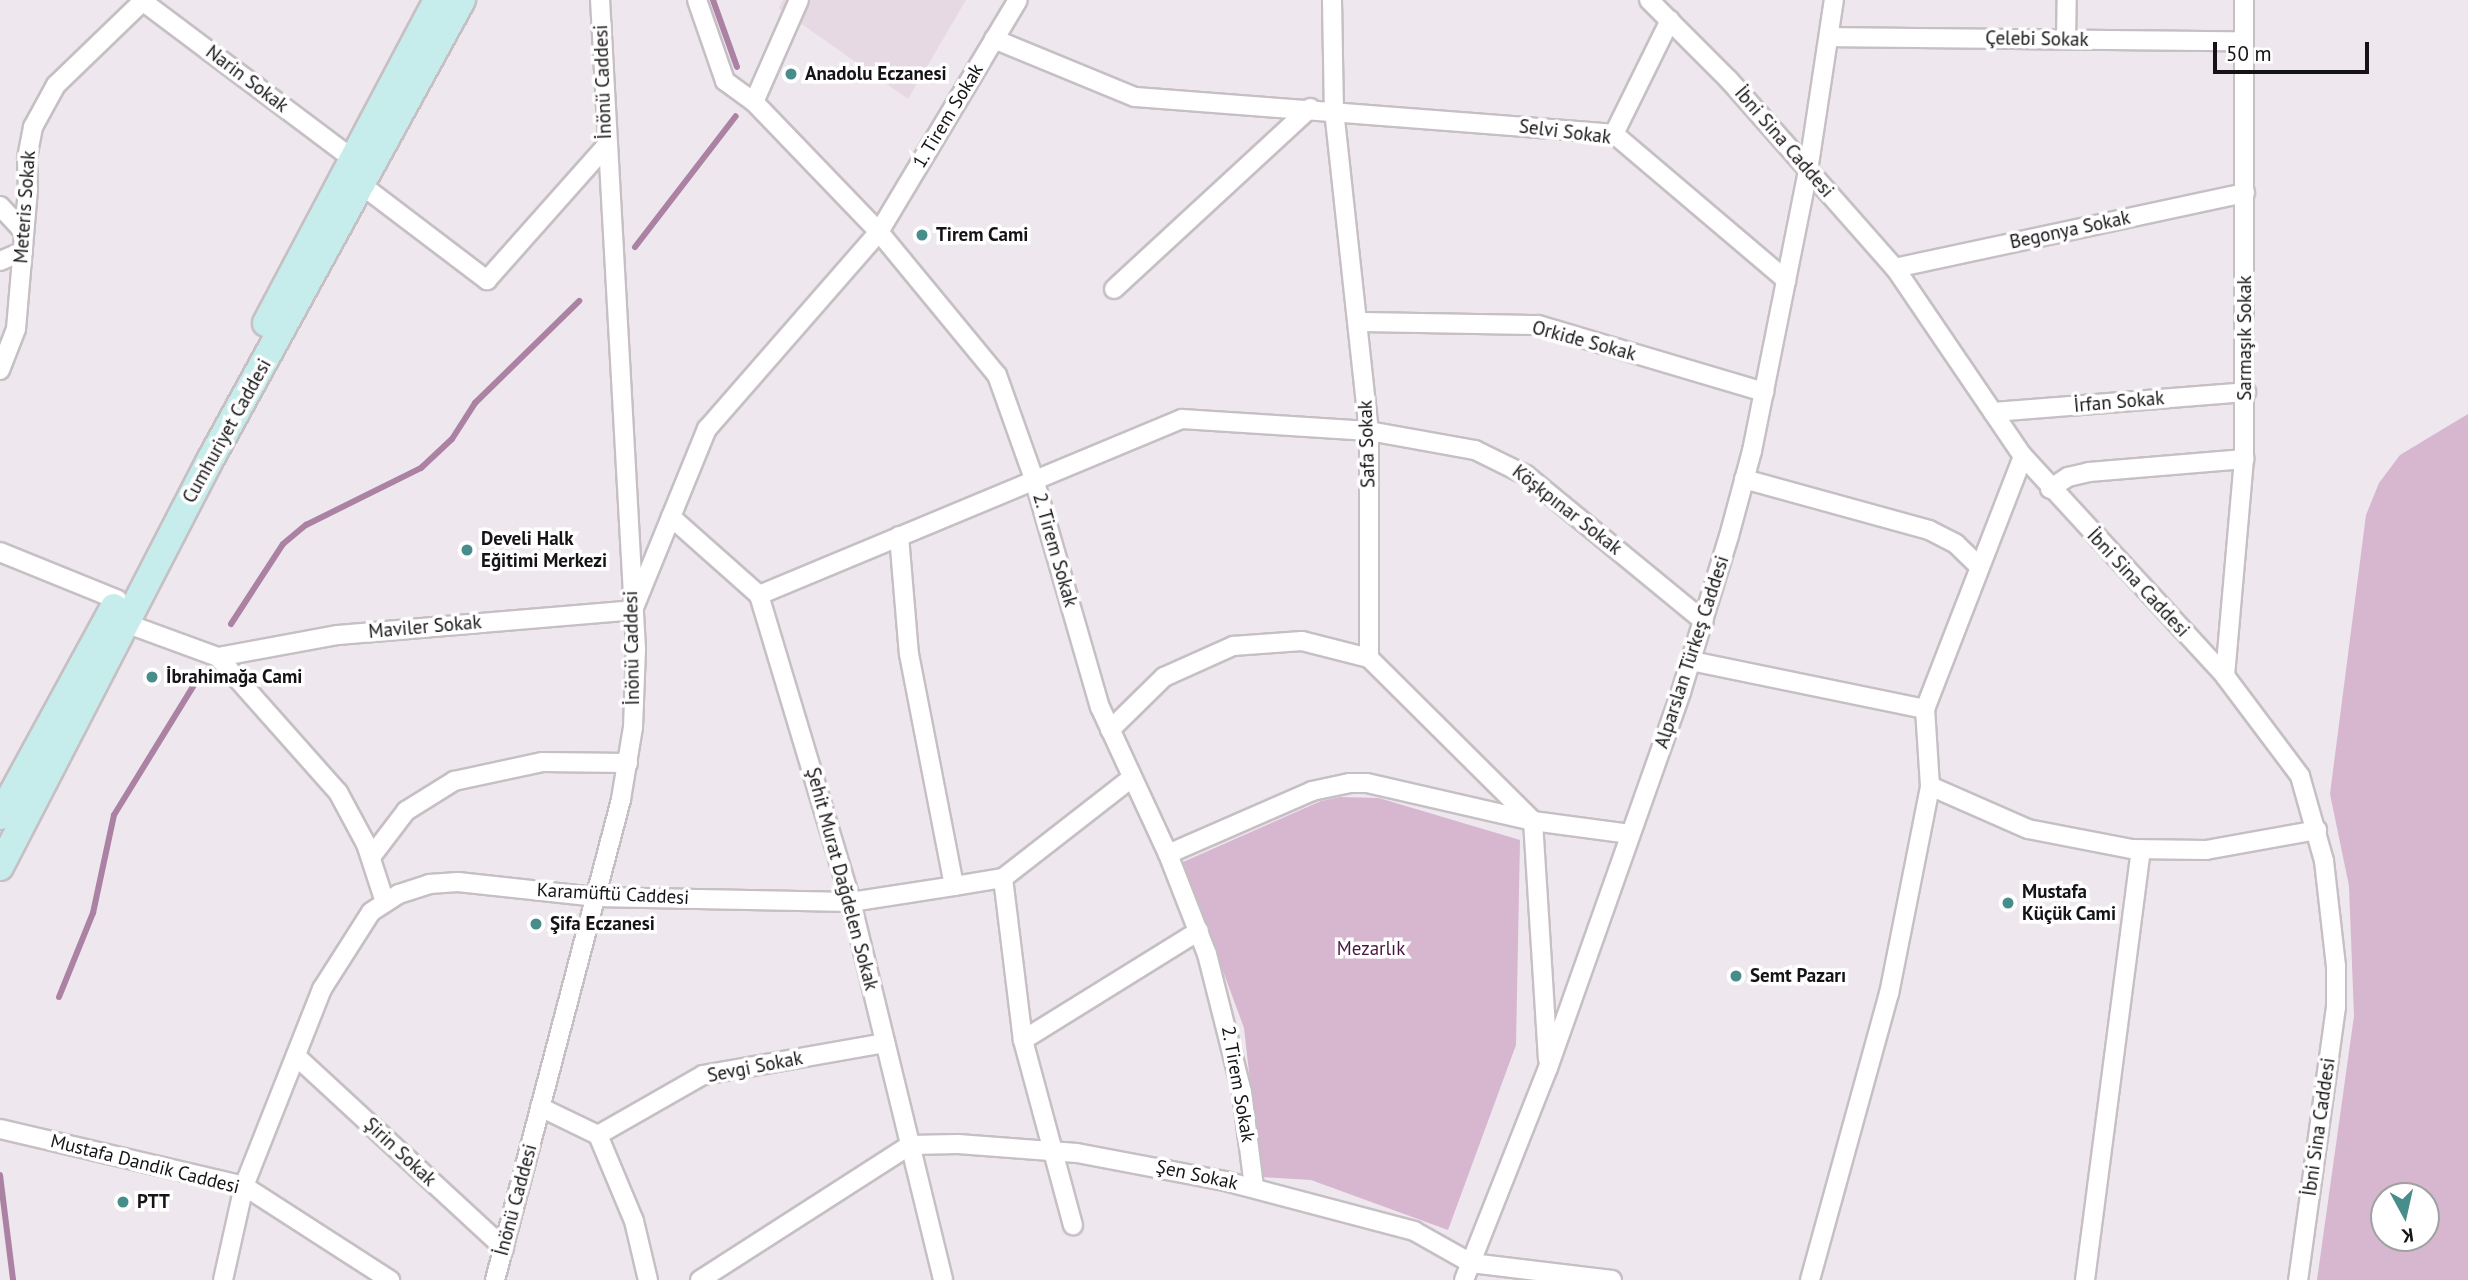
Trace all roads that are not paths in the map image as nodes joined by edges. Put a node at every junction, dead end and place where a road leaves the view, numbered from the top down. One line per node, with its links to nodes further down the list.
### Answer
1 (437, 0): 23 (main road, Cumhuriyet Caddesi)
2 (462, 0): 25 (main road, Cumhuriyet Caddesi)
3 (600, 0): 22 (street, İnönü Caddesi)
4 (697, 0): 18 (street, 2. Tirem Sokak)
5 (799, 0): 18 (street)
6 (1018, 0): 15 (street, 1. Tirem Sokak)
7 (1332, 0): 20 (street, Safa Sokak)
8 (1834, 0): 14 (street, Alparslan Türkeş Caddesi)
9 (2067, 0): 16 (street)
10 (2244, 0): 17 (street, Sarmaşık Sokak)
11 (143, 1): 23 (street, Narin Sokak); 28 (street, Meteris Sokak)
12 (1654, 2): 13 (street, İbni Sina Caddesi)
13 (1670, 20): 21 (street); 24 (street, İbni Sina Caddesi)
14 (1829, 37): 16 (street, Çelebi Sokak); 24 (street, Alparslan Türkeş Caddesi)
15 (994, 39): 19 (street, Selvi Sokak); 29 (street, 1. Tirem Sokak)
16 (2066, 39): 17 (street, Çelebi Sokak)
17 (2244, 41): 26 (street, Sarmaşık Sokak)
18 (754, 102): 29 (street, 2. Tirem Sokak)
19 (1310, 108): 20 (street, Selvi Sokak); 34 (street)
20 (1334, 110): 21 (street, Selvi Sokak); 35 (street, Safa Sokak)
21 (1614, 134): 33 (street, Selvi Sokak)
22 (605, 147): 25 (street); 51 (street, İnönü Caddesi)
23 (353, 159): 52 (main road, Cumhuriyet Caddesi)
24 (1808, 171): 32 (street, İbni Sina Caddesi); 33 (street, Alparslan Türkeş Caddesi)
25 (363, 186): 52 (main road, Cumhuriyet Caddesi)
26 (2245, 193): 32 (street, Begonya Sokak); 38 (street, Sarmaşık Sokak)
27 (0, 206): 28 (street)
28 (24, 232): 30 (street, Meteris Sokak)
29 (879, 232): 43 (street, 2. Tirem Sokak); 46 (street, 1. Tirem Sokak)
30 (23, 251): 31 (street); 36 (street, Meteris Sokak)
31 (0, 261)
32 (1895, 268): 39 (street, İbni Sina Caddesi)
33 (1786, 280): 37 (street, Alparslan Türkeş Caddesi)
34 (1114, 289)
35 (1358, 322): 37 (street, Orkide Sokak); 40 (street, Safa Sokak)
36 (0, 370)
37 (1763, 392): 44 (street, Alparslan Türkeş Caddesi)
38 (2246, 392): 39 (street, İrfan Sokak); 42 (street, Sarmaşık Sokak)
39 (1993, 412): 41 (street, İbni Sina Caddesi)
40 (1369, 431): 43 (street, Köşkpınar Sokak); 53 (street, Köşkpınar Sokak); 55 (street, Safa Sokak)
41 (2023, 456): 45 (street, İbni Sina Caddesi); 49 (street)
42 (2244, 458): 45 (street); 57 (street, Sarmaşık Sokak)
43 (1034, 479): 47 (street, Köşkpınar Sokak); 59 (street, 2. Tirem Sokak)
44 (1744, 479): 49 (street); 53 (street, Alparslan Türkeş Caddesi)
45 (2050, 489): 57 (street, İbni Sina Caddesi)
46 (671, 517): 50 (street); 51 (street, 1. Tirem Sokak)
47 (899, 536): 50 (street, Köşkpınar Sokak); 72 (street)
48 (0, 552): 52 (street)
49 (1980, 567): 58 (street)
50 (759, 595): 75 (street, Şehit Murat Dağdelen Sokak)
51 (633, 610): 54 (street, Maviler Sokak); 60 (street, İnönü Caddesi)
52 (121, 612): 54 (street); 63 (main road, Cumhuriyet Caddesi); 70 (main road, Cumhuriyet Caddesi)
53 (1704, 621): 56 (street, Alparslan Türkeş Caddesi)
54 (218, 657): 69 (street)
55 (1369, 658): 59 (street); 64 (street)
56 (1690, 662): 58 (street); 66 (street, Alparslan Türkeş Caddesi)
57 (2225, 676): 65 (street, İbni Sina Caddesi)
58 (1925, 709): 62 (street)
59 (1110, 730): 61 (street, 2. Tirem Sokak)
60 (628, 763): 69 (street); 73 (street, İnönü Caddesi)
61 (1130, 779): 68 (street, 2. Tirem Sokak); 71 (street, Karamüftü Caddesi)
62 (1930, 786): 67 (street); 99 (street)
63 (0, 816)
64 (1533, 821): 66 (street); 68 (street); 80 (street)
65 (2317, 830): 67 (street); 101 (street, İbni Sina Caddesi)
66 (1630, 834): 80 (street, Alparslan Türkeş Caddesi)
67 (2141, 850): 100 (street)
68 (1168, 854): 76 (street, 2. Tirem Sokak)
69 (371, 857): 74 (street)
70 (0, 867)
71 (1003, 878): 72 (street, Karamüftü Caddesi); 77 (street)
72 (954, 886): 75 (street, Karamüftü Caddesi)
73 (595, 897): 74 (street, Karamüftü Caddesi); 75 (street, Karamüftü Caddesi); 81 (street, İnönü Caddesi)
74 (384, 902): 79 (street, Karamüftü Caddesi)
75 (851, 902): 78 (street, Şehit Murat Dağdelen Sokak)
76 (1199, 931): 77 (street); 87 (street, 2. Tirem Sokak)
77 (1023, 1040): 85 (street)
78 (885, 1043): 83 (street, Sevgi Sokak); 84 (street, Şehit Murat Dağdelen Sokak)
79 (296, 1056): 86 (street, Karamüftü Caddesi); 89 (street, Şirin Sokak)
80 (1548, 1068): 90 (street, Alparslan Türkeş Caddesi)
81 (540, 1107): 83 (street); 89 (street, İnönü Caddesi)
82 (0, 1129): 86 (street, Mustafa Dandik Caddesi)
83 (597, 1135): 94 (street)
84 (910, 1145): 85 (street, Şen Sokak); 95 (street); 96 (street, Şehit Murat Dağdelen Sokak)
85 (1053, 1149): 87 (street, Şen Sokak); 88 (street)
86 (244, 1186): 91 (street, Karamüftü Caddesi); 92 (street, Mustafa Dandik Caddesi)
87 (1254, 1187): 90 (street, Şen Sokak)
88 (1073, 1225)
89 (504, 1248): 93 (street, İnönü Caddesi)
90 (1471, 1263): 97 (street, Alparslan Türkeş Caddesi); 98 (street)
91 (223, 1280)
92 (390, 1280)
93 (495, 1280)
94 (648, 1280)
95 (700, 1280)
96 (943, 1280)
97 (1464, 1280)
98 (1612, 1280)
99 (1810, 1280)
100 (2085, 1280)
101 (2298, 1280)

